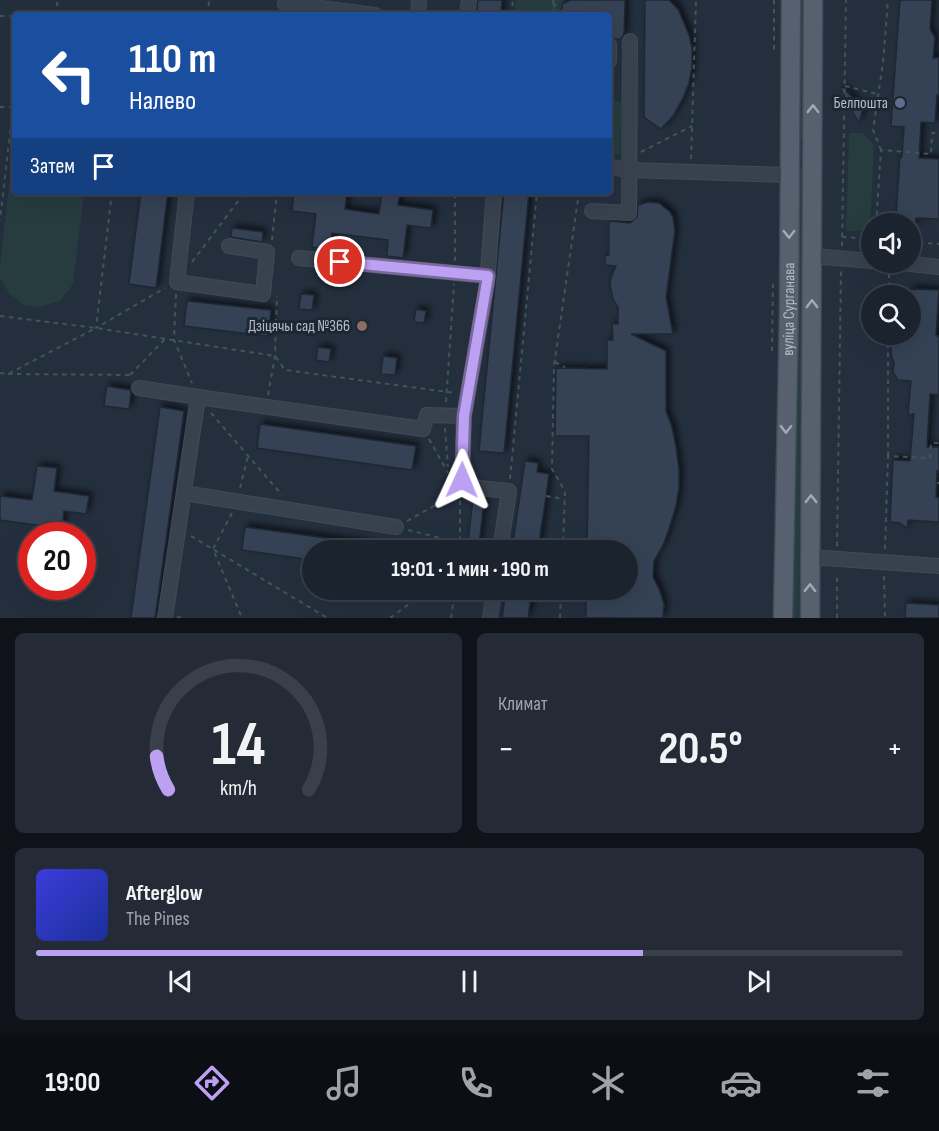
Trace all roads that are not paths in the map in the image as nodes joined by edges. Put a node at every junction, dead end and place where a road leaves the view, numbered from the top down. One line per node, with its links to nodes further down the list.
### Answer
1 (286, 0): 4 (lane)
2 (791, 0): 9 (main road, вуліца Сурганава)
3 (813, 0): 14 (main road, вуліца Сурганава, one-way to 3)
4 (314, 3): 5 (lane)
5 (360, 12)
6 (630, 41): 7 (lane)
7 (629, 164): 8 (lane); 9 (lane); 12 (lane)
8 (612, 167)
9 (790, 175): 31 (main road, вуліца Сурганава, one-way to 31)
10 (187, 195): 13 (lane)
11 (494, 195): 19 (lane)
12 (592, 211)
13 (230, 246)
14 (812, 256): 16 (lane); 26 (main road, вуліца Сурганава, one-way to 14)
15 (299, 258): 19 (lane)
16 (861, 260)
17 (921, 267): 18 (lane)
18 (939, 267)
19 (488, 276): 22 (lane)
20 (139, 388): 21 (lane)
21 (198, 397): 22 (lane); 23 (lane)
22 (464, 416): 25 (lane)
23 (184, 494): 24 (lane); 29 (lane)
24 (396, 527)
25 (502, 540)
26 (810, 557): 27 (lane); 32 (main road, вуліца Сурганава, one-way to 26)
27 (939, 566)
28 (493, 600): 30 (lane)
29 (165, 618)
30 (490, 618)
31 (783, 618)
32 (810, 618)

